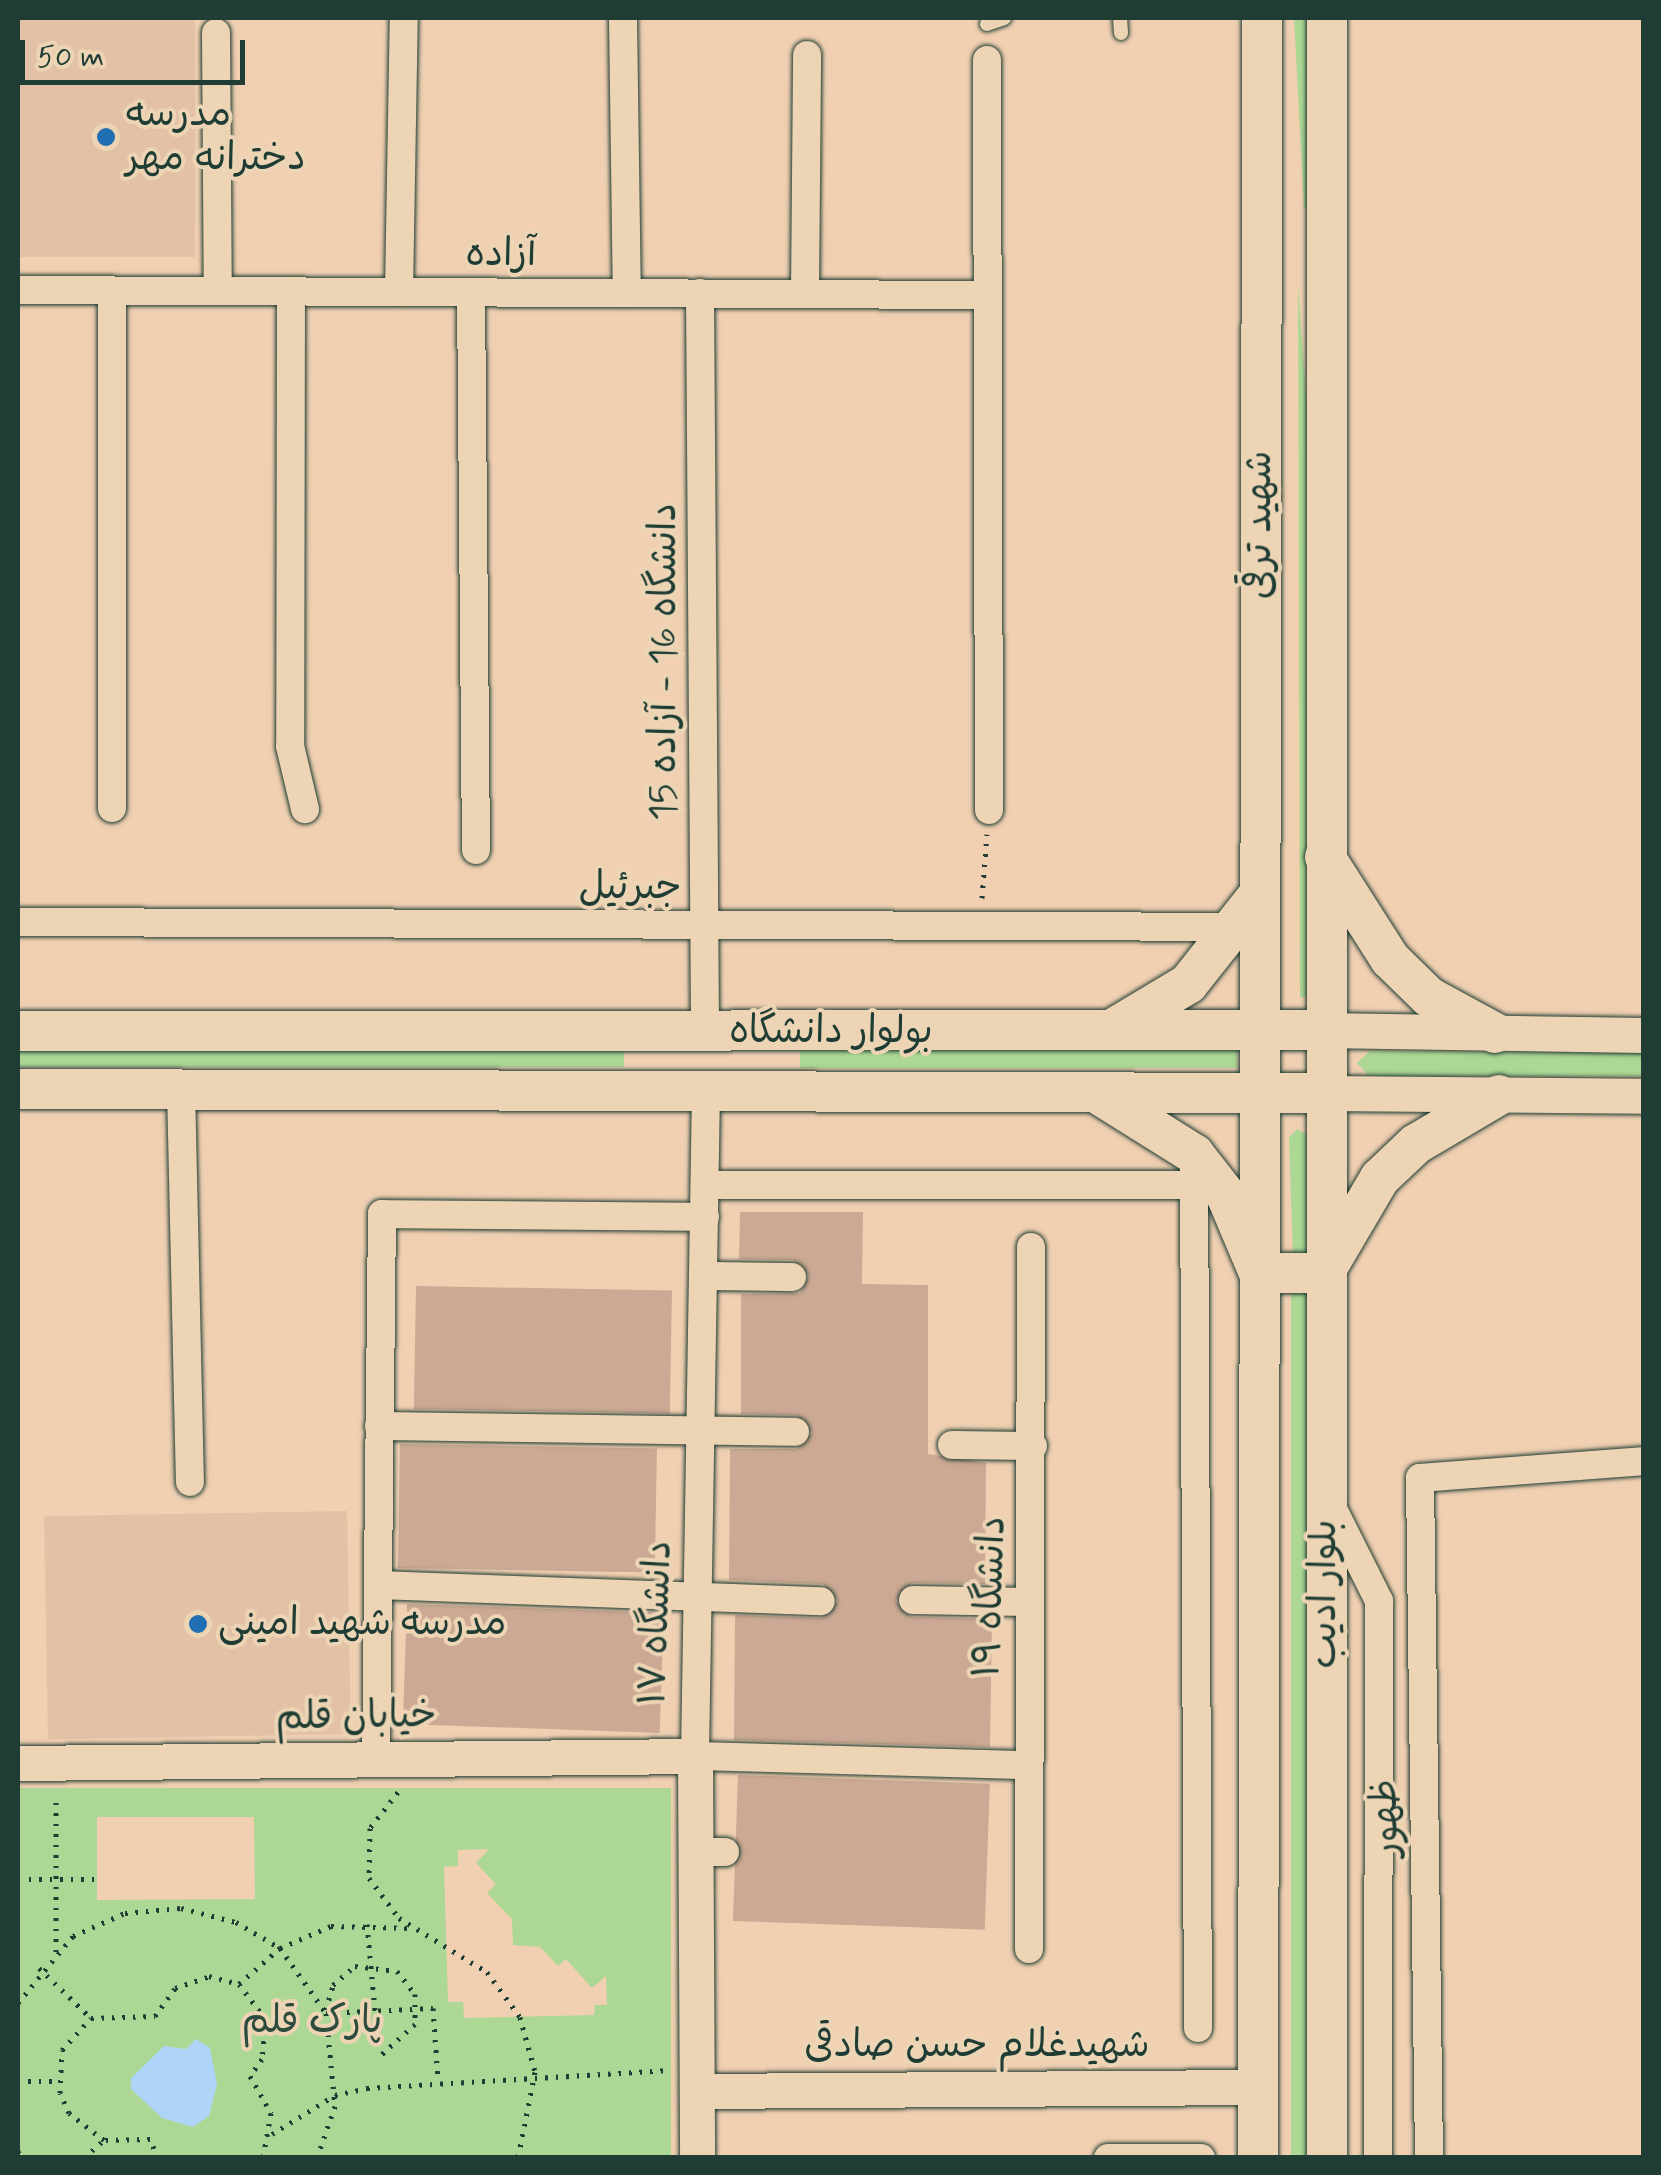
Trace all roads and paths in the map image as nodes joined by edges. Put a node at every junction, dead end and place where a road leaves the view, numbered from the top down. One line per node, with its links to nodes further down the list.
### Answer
1 (404, 18): 16 (street)
2 (623, 18): 18 (street)
3 (1004, 18): 6 (lane)
4 (1262, 18): 11 (main road, شهید ترقی)
5 (1327, 18): 10 (main road, شهید ترقی)
6 (987, 24)
7 (216, 33): 14 (street)
8 (807, 55): 20 (street)
9 (988, 60): 21 (street)
10 (1328, 242): 11 (main road); 26 (main road, شهید ترقی)
11 (1261, 243): 27 (main road, شهید ترقی)
12 (18, 290): 13 (street, آزاده)
13 (112, 291): 14 (street, آزاده); 22 (street)
14 (218, 291): 15 (street, آزاده)
15 (292, 292): 16 (street, آزاده); 23 (street)
16 (399, 292): 17 (street, آزاده)
17 (471, 292): 18 (street, آزاده); 25 (street)
18 (627, 293): 19 (street, آزاده)
19 (700, 293): 20 (street, آزاده); 29 (street, دانشگاه 16 - آزاده 15)
20 (805, 294): 21 (street, آزاده)
21 (984, 294): 24 (street)
22 (112, 808)
23 (305, 809)
24 (989, 810): 30 (path)
25 (476, 850)
26 (1322, 851): 31 (main road, شهید ترقی); 36 (main road)
27 (1250, 911): 30 (street, جبرئیل); 34 (main road); 35 (main road, شهید ترقی)
28 (18, 922): 29 (street, جبرئیل)
29 (704, 926): 30 (street, جبرئیل); 33 (street, دانشگاه 16 - آزاده 15)
30 (979, 926)
31 (1322, 1030): 35 (main road, بولوار دانشگاه); 36 (street, بولوار دانشگاه); 43 (main road, بلوار ادیب)
32 (18, 1031): 33 (main road, بولوار دانشگاه)
33 (705, 1031): 34 (main road, بولوار دانشگاه)
34 (1107, 1032): 35 (main road, بولوار دانشگاه)
35 (1257, 1032): 42 (main road, بلوار ادیب)
36 (1495, 1032): 37 (street, بولوار دانشگاه)
37 (1644, 1035)
38 (18, 1089): 39 (main road, بولوار دانشگاه)
39 (180, 1089): 40 (main road, بولوار دانشگاه); 60 (street)
40 (706, 1090): 41 (main road, بولوار دانشگاه); 47 (street, دانشگاه ۱۷)
41 (1095, 1092): 42 (main road, بولوار دانشگاه); 46 (main road)
42 (1260, 1092): 43 (main road, بولوار دانشگاه); 50 (main road, بلوار ادیب)
43 (1323, 1093): 44 (street, بولوار دانشگاه); 51 (main road, بلوار ادیب)
44 (1499, 1095): 45 (street, بولوار دانشگاه); 51 (main road)
45 (1644, 1096)
46 (1194, 1169): 47 (street); 50 (main road); 88 (street)
47 (706, 1184): 48 (street, دانشگاه ۱۷)
48 (705, 1217): 52 (street, دانشگاه ۱۷); 54 (street)
49 (1030, 1247): 58 (street, دانشگاه ۱۹)
50 (1259, 1273): 51 (main road); 95 (main road, بلوار ادیب)
51 (1324, 1274): 61 (main road, بلوار ادیب)
52 (705, 1276): 53 (street); 55 (street, دانشگاه ۱۷)
53 (792, 1277)
54 (379, 1426): 55 (street); 62 (street)
55 (703, 1431): 56 (street); 63 (street, دانشگاه ۱۷)
56 (795, 1432)
57 (952, 1445): 58 (street)
58 (1034, 1446): 66 (street, دانشگاه ۱۹)
59 (1644, 1461): 112 (street, ظهور)
60 (190, 1482)
61 (1325, 1492): 100 (street); 111 (main road, بلوار ادیب)
62 (378, 1585): 63 (street); 68 (street)
63 (702, 1598): 65 (street); 67 (street, دانشگاه ۱۷)
64 (912, 1600): 66 (street)
65 (821, 1601)
66 (1027, 1602): 71 (street, دانشگاه ۱۹)
67 (696, 1756): 68 (street, خیابان قلم); 71 (street); 94 (street, دانشگاه ۱۷)
68 (392, 1759): 70 (street, خیابان قلم); 76 (path)
69 (18, 1763): 70 (street, خیابان قلم)
70 (56, 1763): 73 (path)
71 (1024, 1765): 78 (street, دانشگاه ۱۹)
72 (18, 1879): 73 (path)
73 (56, 1879): 74 (path); 79 (path)
74 (97, 1879)
75 (367, 1924): 76 (path); 77 (path); 80 (path)
76 (421, 1929): 90 (path)
77 (280, 1948): 79 (path); 82 (path); 86 (path)
78 (1029, 1948)
79 (56, 1952): 81 (path)
80 (370, 1963): 84 (path); 85 (path); 86 (path)
81 (39, 1968): 83 (path); 87 (path)
82 (239, 1984): 87 (path); 97 (path)
83 (18, 2003)
84 (418, 2009): 85 (path); 89 (path); 91 (path)
85 (375, 2011): 86 (path)
86 (326, 2013): 96 (path)
87 (91, 2018): 93 (path)
88 (1198, 2028)
89 (382, 2054)
90 (535, 2072): 91 (path); 94 (path); 106 (path)
91 (438, 2080): 96 (path)
92 (18, 2081): 93 (path)
93 (59, 2081): 98 (path)
94 (696, 2081): 95 (street, شهیدغلام حسن صادقی); 107 (street, دانشگاه ۱۷)
95 (1258, 2087): 110 (main road, بلوار ادیب)
96 (335, 2095): 97 (path); 105 (path)
97 (272, 2134): 104 (path)
98 (104, 2140): 102 (path); 103 (path)
99 (18, 2151): 101 (path)
100 (1381, 2152)
101 (21, 2158)
102 (84, 2158)
103 (158, 2158)
104 (263, 2158)
105 (317, 2158)
106 (518, 2158)
107 (697, 2158)
108 (1108, 2158): 109 (street)
109 (1201, 2158)
110 (1258, 2158)
111 (1326, 2158)
112 (1429, 2158)

